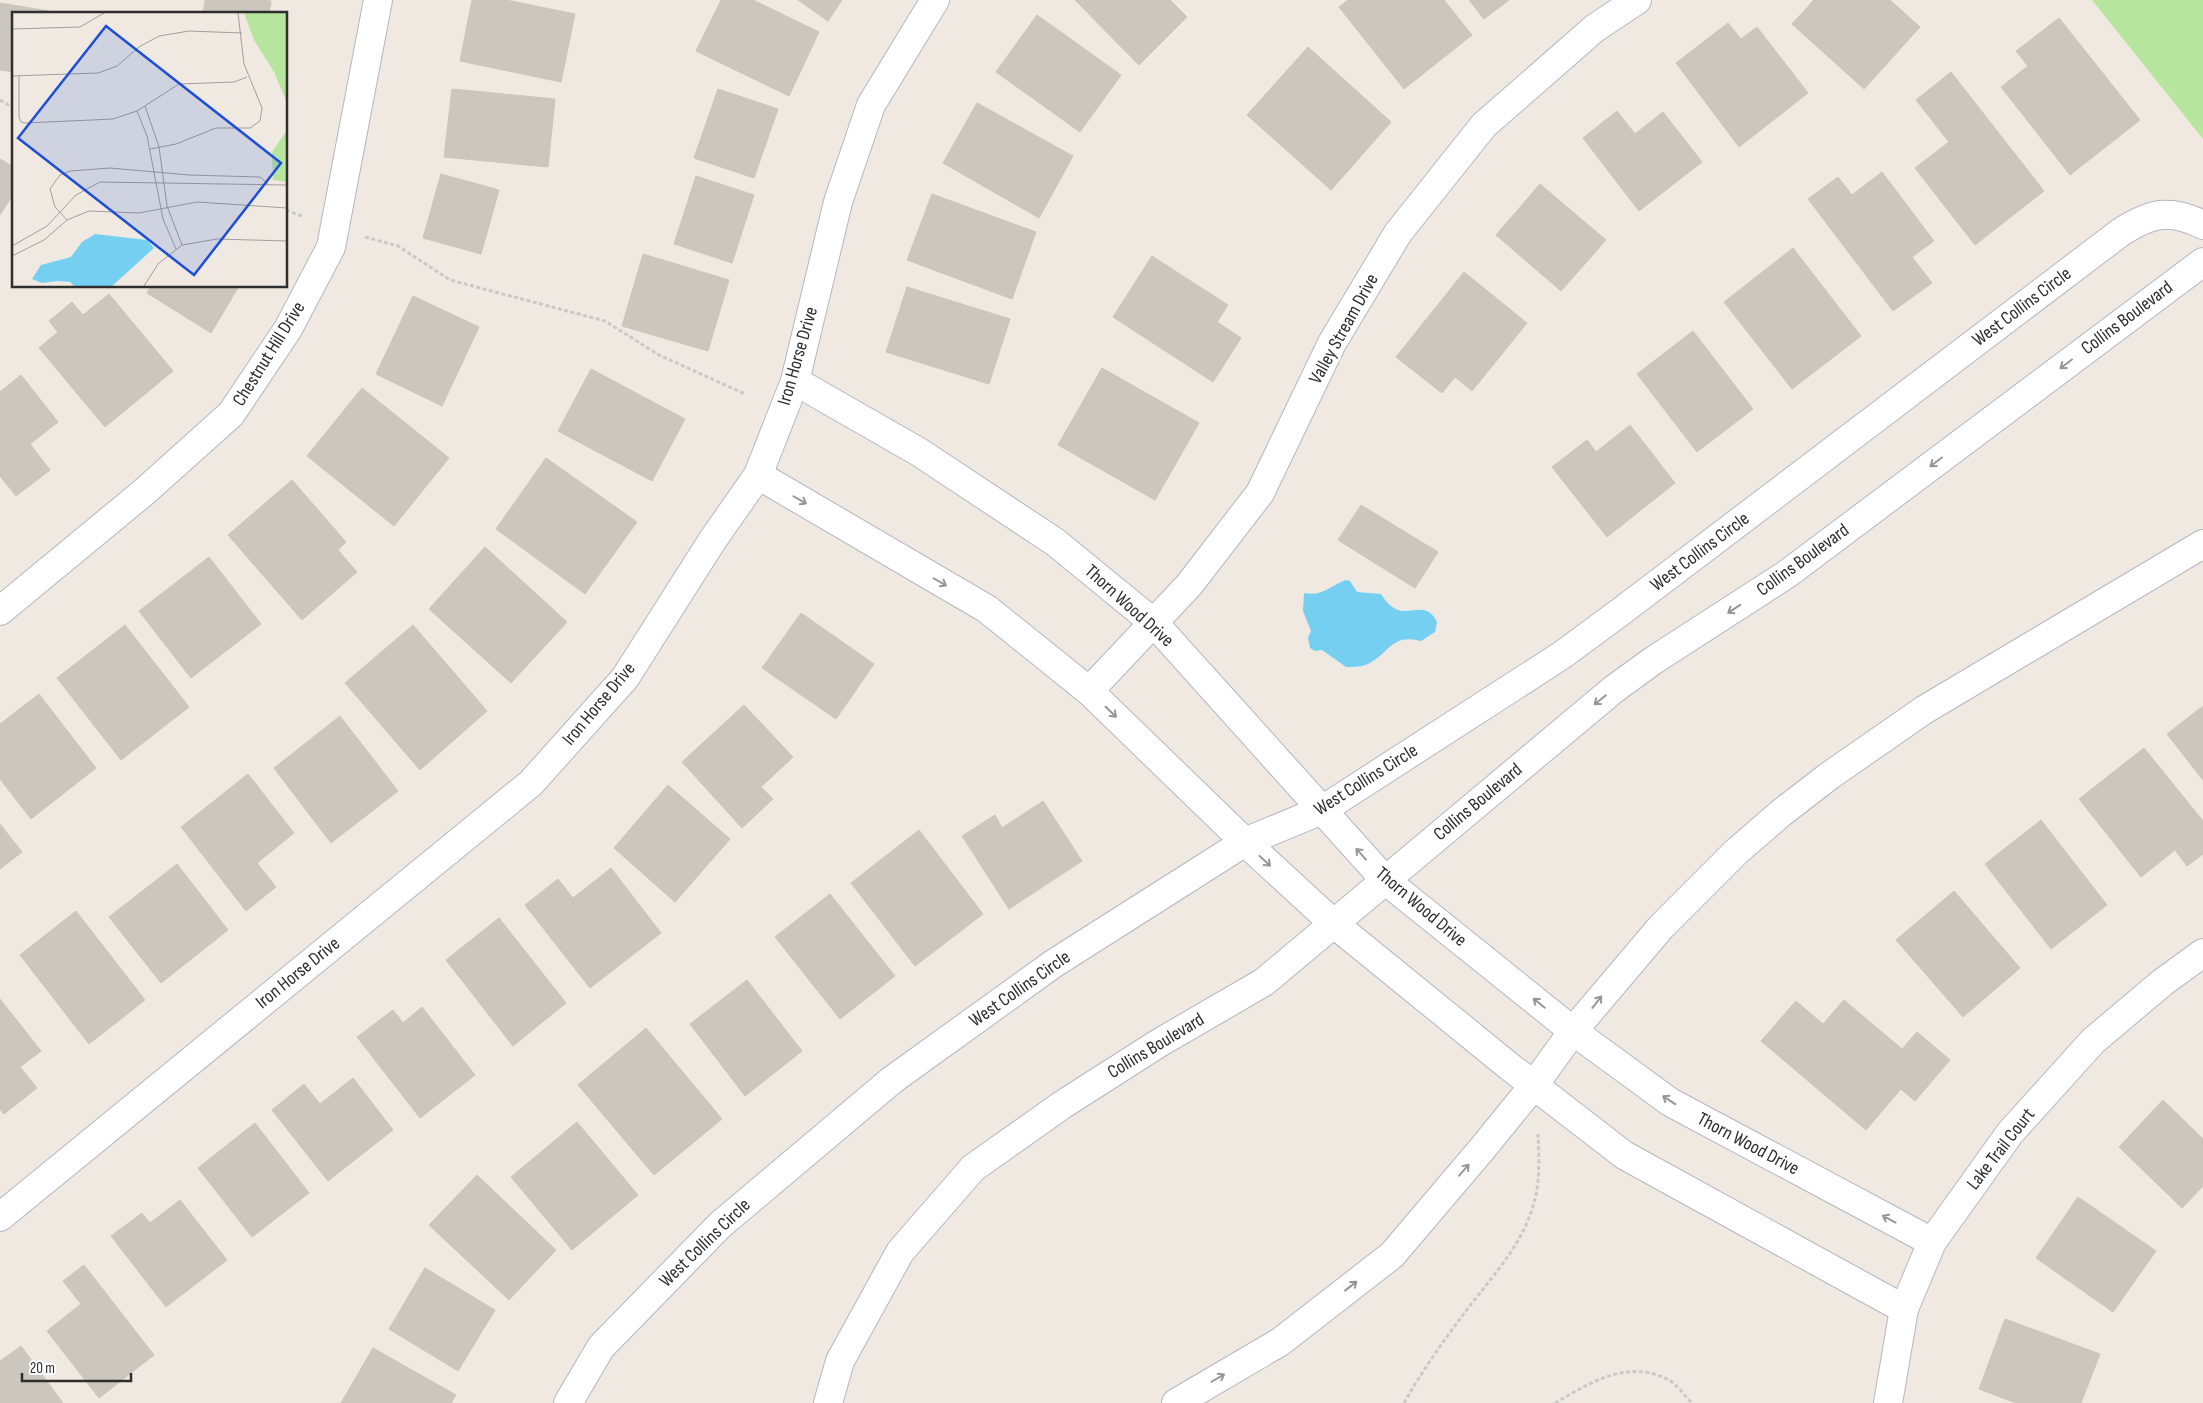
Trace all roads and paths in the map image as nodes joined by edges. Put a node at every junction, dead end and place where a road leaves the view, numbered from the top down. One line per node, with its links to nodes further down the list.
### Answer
1 (378, 0): 8 (street, Chestnut Hill Drive)
2 (935, 0): 10 (street, Iron Horse Drive)
3 (1637, 0): 15 (street, Valley Stream Drive)
4 (0, 100): 5 (path)
5 (12, 107)
6 (288, 211): 8 (path)
7 (2203, 225): 17 (street, West Collins Circle)
8 (335, 227): 11 (path); 14 (street, Chestnut Hill Drive)
9 (2203, 262): 19 (street, Collins Boulevard, one-way to 19)
10 (795, 381): 12 (street, Iron Horse Drive); 15 (street, Thorn Wood Drive)
11 (745, 394)
12 (758, 475): 16 (street, one-way to 16); 25 (street, Iron Horse Drive)
13 (2203, 544): 22 (street, one-way to 13)
14 (0, 611)
15 (1154, 623): 16 (street, Valley Stream Drive); 17 (street, Thorn Wood Drive)
16 (1090, 691): 18 (street, one-way to 18)
17 (1322, 810): 18 (street, West Collins Circle); 19 (street, Thorn Wood Drive, one-way to 17)
18 (1244, 842): 20 (street, one-way to 20); 28 (street, West Collins Circle)
19 (1385, 880): 20 (street, Collins Boulevard); 22 (street, Thorn Wood Drive, one-way to 19)
20 (1333, 923): 23 (street); 29 (street, Collins Boulevard)
21 (2203, 953): 26 (street, Lake Trail Court)
22 (1573, 1031): 23 (street); 26 (street, Thorn Wood Drive, one-way to 22)
23 (1534, 1086): 27 (street); 30 (street, one-way to 23)
24 (1538, 1128): 31 (path)
25 (0, 1217)
26 (1932, 1242): 27 (street, Lake Trail Court)
27 (1904, 1309): 34 (street, Lake Trail Court)
28 (568, 1403)
29 (828, 1403)
30 (1176, 1403)
31 (1404, 1403)
32 (1555, 1403): 33 (path)
33 (1692, 1403)
34 (1888, 1403)

